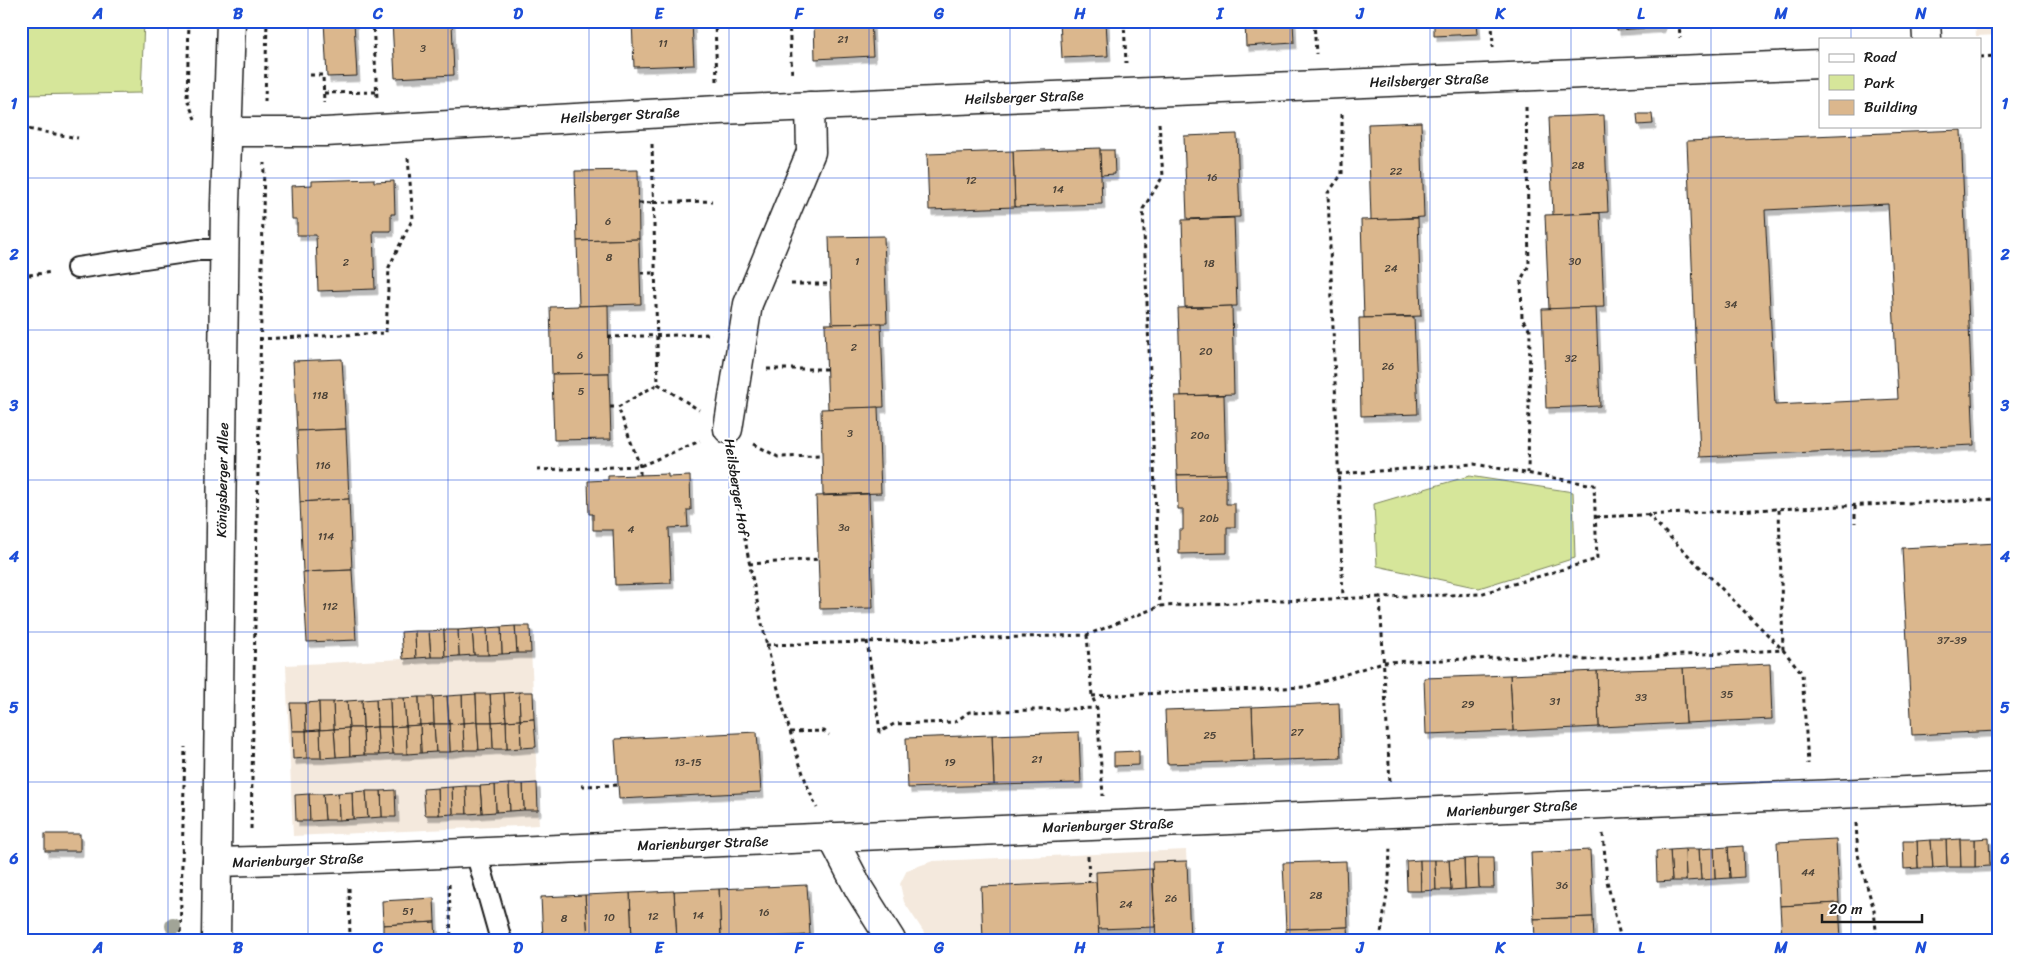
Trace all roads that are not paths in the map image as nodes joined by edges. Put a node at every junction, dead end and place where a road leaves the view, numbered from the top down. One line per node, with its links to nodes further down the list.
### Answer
1 (231, 21): 6 (street, Königsberger Allee)
2 (1926, 21): 3 (street)
3 (1926, 38)
4 (1819, 64): 5 (street, Heilsberger Straße)
5 (801, 106): 6 (street, Heilsberger Straße); 9 (street, Heilsberger Hof)
6 (229, 132): 7 (street, Königsberger Allee)
7 (225, 250): 8 (lane); 13 (street, Königsberger Allee)
8 (77, 268)
9 (728, 429)
10 (1998, 787): 11 (street, Marienburger Straße)
11 (832, 837): 12 (street, Marienburger Straße); 16 (street)
12 (476, 852): 13 (street, Marienburger Straße); 15 (lane)
13 (217, 862): 14 (street, Königsberger Allee)
14 (216, 940)
15 (501, 940)
16 (891, 940)

